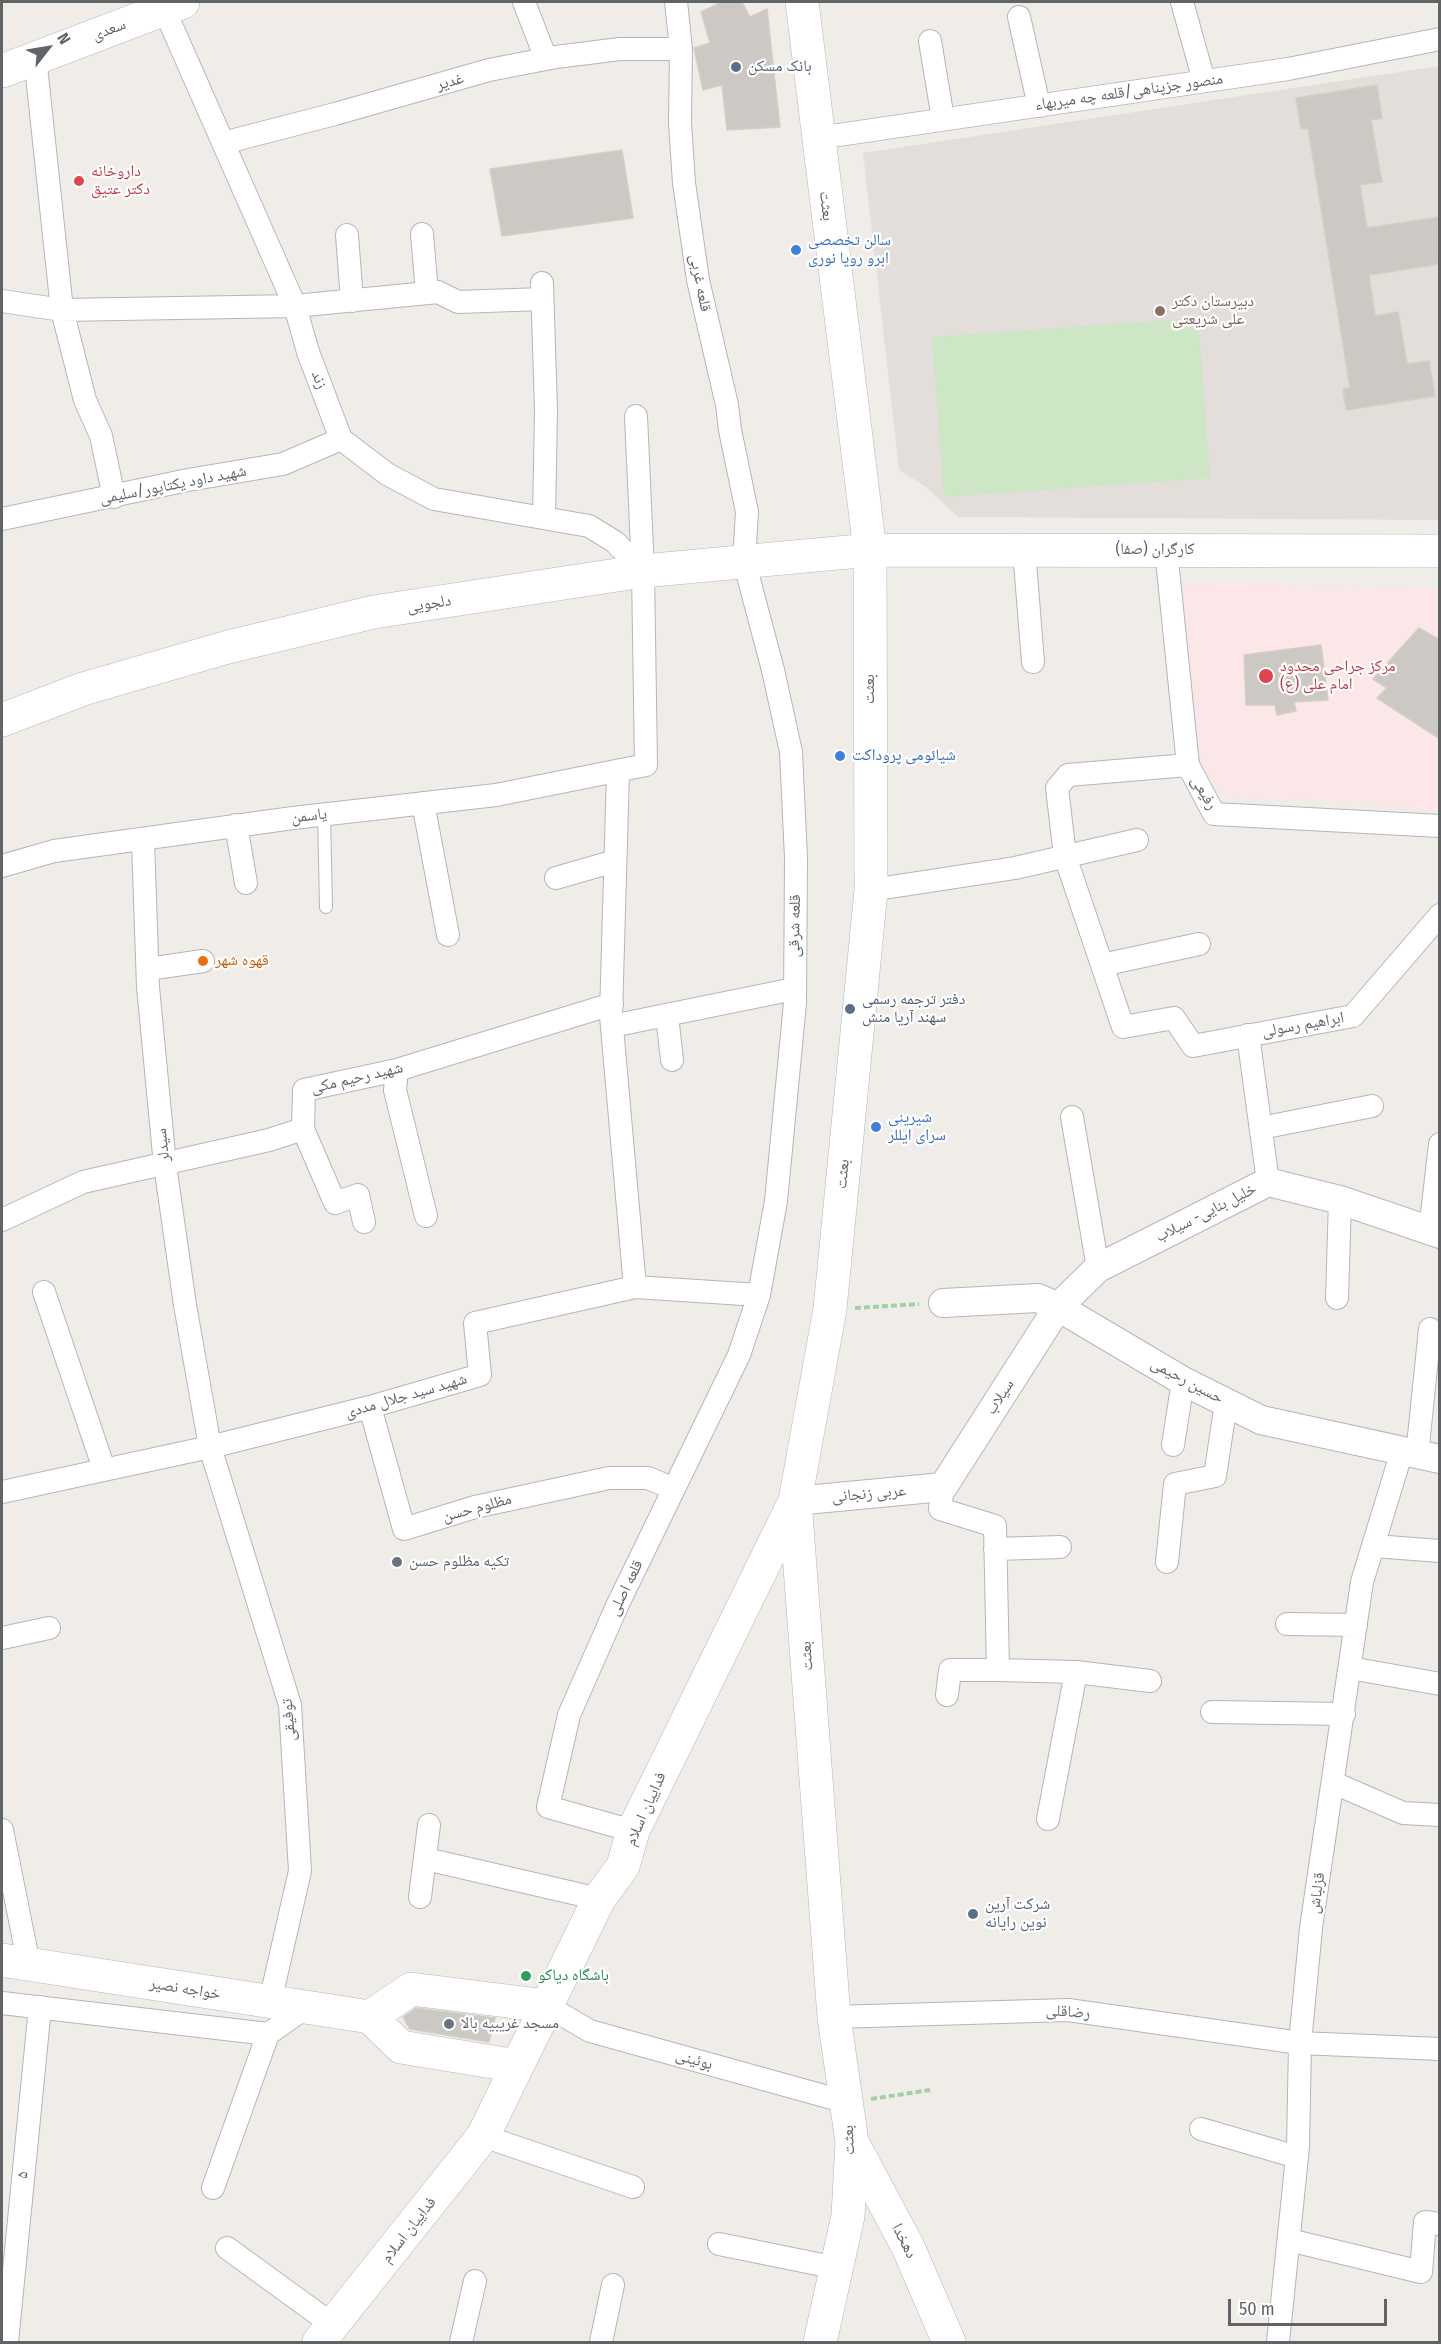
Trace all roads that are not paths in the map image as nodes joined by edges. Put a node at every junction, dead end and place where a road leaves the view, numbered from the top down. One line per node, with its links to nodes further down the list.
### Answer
1 (524, 2): 11 (street)
2 (676, 2): 9 (street, قلعه غربی)
3 (802, 2): 16 (main road, بعثت)
4 (1182, 2): 13 (street)
5 (169, 4): 10 (main road, سعدی); 17 (street, زند)
6 (1019, 17): 14 (street)
7 (1440, 39): 13 (street, منصور جزپناهی/قلعه چه میربهاء)
8 (930, 41): 15 (street)
9 (681, 48): 11 (street, غدیر); 34 (street, قلعه غربی)
10 (35, 57): 12 (main road, سعدی); 24 (street)
11 (546, 59): 17 (street, غدیر)
12 (2, 71)
13 (1204, 81): 14 (street, منصور جزپناهی/قلعه چه میربهاء)
14 (1039, 105): 15 (street, منصور جزپناهی/قلعه چه میربهاء)
15 (943, 119): 16 (street, منصور جزپناهی/قلعه چه میربهاء)
16 (818, 138): 30 (main road, بعثت)
17 (223, 142): 23 (street, زند)
18 (422, 234): 20 (street)
19 (346, 235): 22 (street)
20 (427, 293): 22 (street); 28 (street)
21 (2, 301): 24 (street)
22 (352, 301): 23 (street)
23 (295, 306): 24 (street); 26 (street, زند)
24 (62, 310): 27 (street)
25 (636, 416): 35 (street)
26 (341, 439): 27 (street, شهید داود یکتاپور/سلیمی); 28 (street)
27 (114, 497): 29 (street, شهید داود یکتاپور/سلیمی)
28 (544, 518): 35 (street)
29 (2, 519)
30 (870, 550): 31 (main road, کارگران (صفا)); 34 (main road, دلجویی); 51 (main road, بعثت)
31 (1024, 550): 32 (main road, کارگران (صفا)); 36 (street)
32 (1166, 550): 33 (main road, کارگران (صفا)); 38 (street, رفیعی)
33 (1440, 551)
34 (744, 561): 35 (main road, دلجویی); 59 (street, قلعه شرقی)
35 (643, 572): 37 (main road, دلجویی); 39 (street, یاسمن)
36 (1033, 662)
37 (2, 720)
38 (1188, 765): 43 (street, رفیعی); 46 (street)
39 (618, 771): 40 (street, یاسمن); 47 (street)
40 (423, 803): 41 (street, یاسمن); 54 (street)
41 (324, 814): 42 (street, یاسمن); 52 (lane)
42 (236, 825): 45 (street, یاسمن); 50 (street)
43 (1440, 826)
44 (1137, 840): 46 (street)
45 (143, 841): 48 (street, یاسمن); 58 (street, سیدلر)
46 (1065, 856): 51 (street); 57 (street)
47 (615, 861): 49 (street); 60 (street)
48 (2, 866)
49 (556, 878)
50 (246, 883)
51 (871, 890): 96 (main road, بعثت)
52 (326, 907)
53 (1440, 915): 63 (street, ابراهیم رسولی)
54 (448, 935)
55 (1199, 944): 57 (street)
56 (203, 961): 58 (street)
57 (1102, 965): 63 (street, ابراهیم رسولی)
58 (148, 969): 71 (street, سیدلر)
59 (794, 989): 61 (street); 81 (street, قلعه شرقی)
60 (612, 1004): 62 (street); 65 (street, شهید رحیم مکی)
61 (667, 1015): 62 (street); 64 (street)
62 (612, 1026): 79 (street)
63 (1248, 1035): 68 (street)
64 (672, 1060)
65 (397, 1070): 69 (street, شهید رحیم مکی); 74 (street)
66 (1372, 1106): 68 (street)
67 (1072, 1117): 78 (street)
68 (1261, 1128): 72 (street)
69 (303, 1129): 71 (street); 76 (street)
70 (1440, 1144): 77 (street)
71 (165, 1165): 75 (street); 90 (street, سیدلر)
72 (1268, 1182): 73 (street, خلیل بنایی- سیلاب); 78 (street, خلیل بنایی- سیلاب)
73 (1340, 1200): 77 (street, خلیل بنایی- سیلاب); 82 (street)
74 (426, 1216)
75 (2, 1220)
76 (364, 1222)
77 (1435, 1233)
78 (1098, 1268): 84 (street, خلیل بنایی- سیلاب)
79 (635, 1287): 81 (street, شهید سید جلال مددی); 88 (street, شهید سید جلال مددی)
80 (44, 1292): 92 (street)
81 (759, 1295): 94 (street, قلعه اصلی)
82 (1337, 1298)
83 (943, 1303): 84 (street, حسین رحیمی)
84 (1058, 1307): 86 (street, حسین رحیمی); 93 (street, سیلاب)
85 (1430, 1329): 91 (street, قزلباش)
86 (1183, 1381): 87 (street, حسین رحیمی); 89 (street)
87 (1226, 1403): 91 (street, حسین رحیمی); 101 (street)
88 (370, 1407): 90 (street, شهید سید جلال مددی); 94 (street, مظلوم حسن)
89 (1173, 1445)
90 (210, 1447): 92 (street, شهید سید جلال مددی); 124 (street, توفیقی)
91 (1420, 1455): 97 (street, قزلباش)
92 (104, 1469): 95 (street, شهید سید جلال مددی)
93 (943, 1488): 96 (street, عربی زنجانی); 99 (street)
94 (674, 1489): 119 (street, قلعه اصلی)
95 (2, 1492)
96 (795, 1501): 119 (main road, فداییان اسلام); 129 (main road, بعثت)
97 (1374, 1546): 100 (street); 103 (street, قزلباش)
98 (1060, 1547): 99 (street)
99 (995, 1549): 107 (street)
100 (1440, 1551)
101 (1167, 1562)
102 (1287, 1624): 103 (street)
103 (1356, 1624): 106 (street, قزلباش)
104 (49, 1628): 105 (street)
105 (2, 1638)
106 (1350, 1668): 110 (street); 113 (street, قزلباش)
107 (998, 1670): 108 (street); 111 (street)
108 (1076, 1672): 109 (street); 116 (street)
109 (1150, 1681)
110 (1440, 1684)
111 (947, 1695)
112 (1212, 1712): 113 (street)
113 (1344, 1714): 114 (street, قزلباش)
114 (1334, 1783): 115 (street); 132 (street, قزلباش)
115 (1440, 1815)
116 (1048, 1819)
117 (429, 1825): 120 (street)
118 (2, 1830): 123 (street)
119 (633, 1831): 122 (main road, فداییان اسلام)
120 (426, 1859): 121 (street); 122 (street)
121 (420, 1897)
122 (599, 1899): 126 (main road, فداییان اسلام)
123 (15, 1962): 124 (main road, خواجه نصیر)
124 (270, 2002): 128 (main road, خواجه نصیر)
125 (2, 2003): 127 (street)
126 (547, 2006): 130 (main road); 134 (main road, فداییان اسلام); 135 (street, بوئینی)
127 (40, 2007): 131 (street); 150 (street, ۵)
128 (305, 2008): 130 (main road, خواجه نصیر); 131 (street)
129 (834, 2017): 132 (street, رضاقلی); 135 (main road, بعثت)
130 (370, 2018): 134 (main road)
131 (268, 2034): 141 (street)
132 (1300, 2043): 133 (street, رضاقلی); 139 (street, قزلباش)
133 (1440, 2049)
134 (517, 2066): 137 (main road, فداییان اسلام)
135 (846, 2103): 138 (main road, بعثت)
136 (1201, 2128): 139 (street)
137 (483, 2136): 140 (street); 149 (main road, فداییان اسلام)
138 (852, 2142): 146 (main road, بعثت); 154 (main road, دهخدا)
139 (1297, 2157): 143 (street, قزلباش)
140 (633, 2187)
141 (213, 2188)
142 (1440, 2224): 143 (street)
143 (1289, 2240): 155 (street, قزلباش)
144 (719, 2244): 146 (street)
145 (227, 2248): 149 (street)
146 (837, 2268): 153 (main road, بعثت)
147 (475, 2281): 151 (street)
148 (613, 2285): 152 (street)
149 (326, 2334)
150 (7, 2343)
151 (461, 2343)
152 (601, 2343)
153 (820, 2343)
154 (949, 2343)
155 (1278, 2343)

